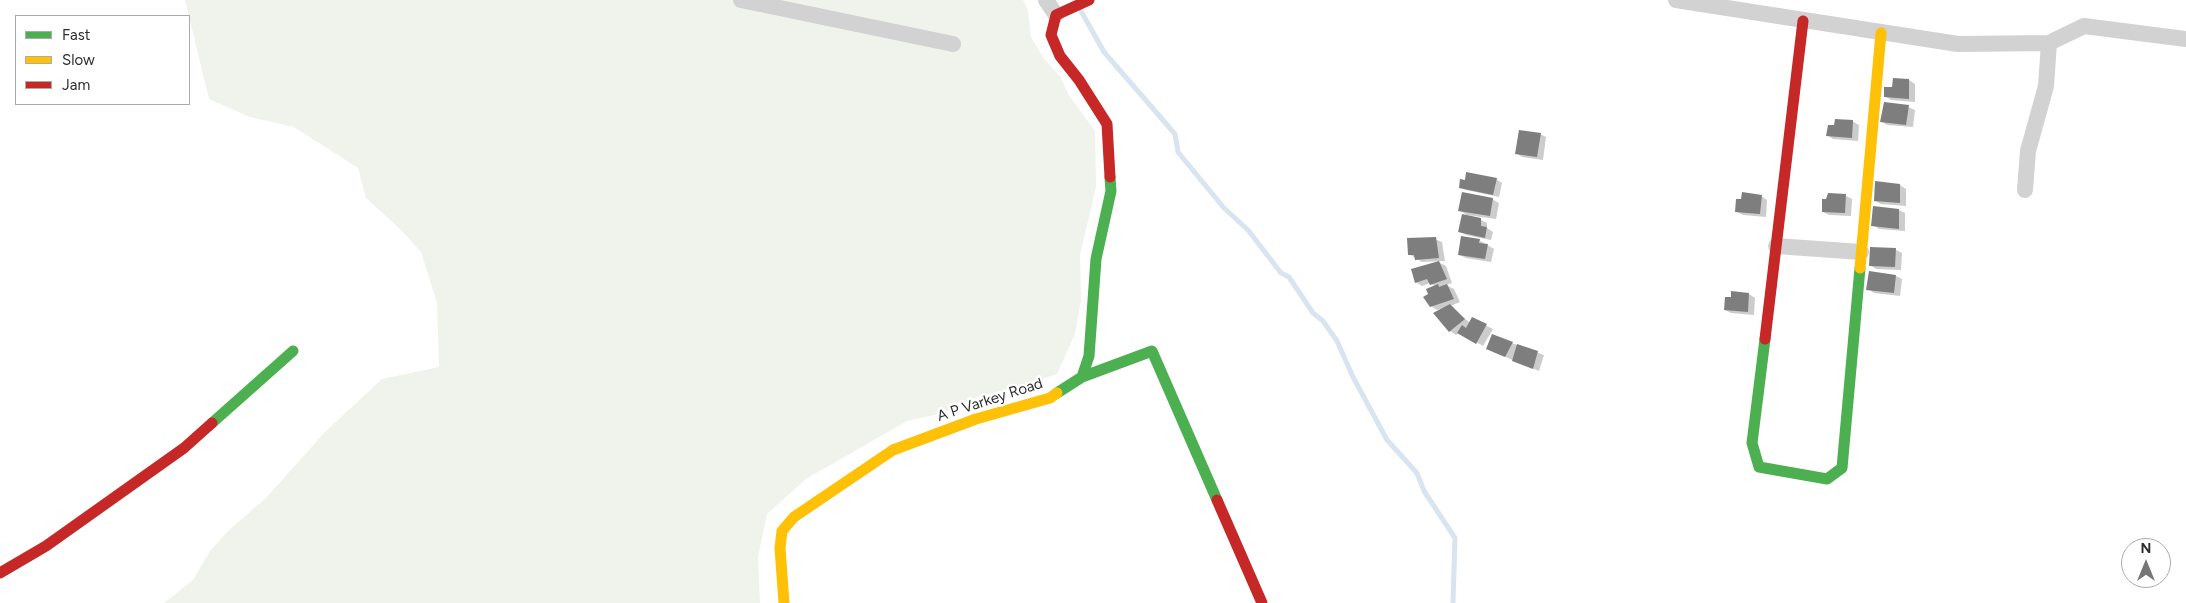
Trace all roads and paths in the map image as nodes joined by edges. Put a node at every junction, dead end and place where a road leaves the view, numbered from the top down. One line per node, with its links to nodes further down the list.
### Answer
1 (742, 0): 5 (street)
2 (1046, 0): 6 (street)
3 (1089, 0): 6 (street)
4 (1676, 0): 7 (street)
5 (768, 3): 11 (street)
6 (1059, 17): 16 (street)
7 (1802, 21): 8 (street); 13 (street)
8 (1881, 33): 10 (street); 14 (street)
9 (2186, 39): 10 (street)
10 (2049, 43): 12 (street)
11 (953, 44)
12 (2025, 190)
13 (1776, 246): 14 (street); 14 (street)
14 (1861, 252)
15 (293, 351): 17 (street)
16 (1082, 377): 18 (street, A P Varkey Road); 19 (street, A P Varkey Road)
17 (0, 573)
18 (784, 603)
19 (1262, 603)

